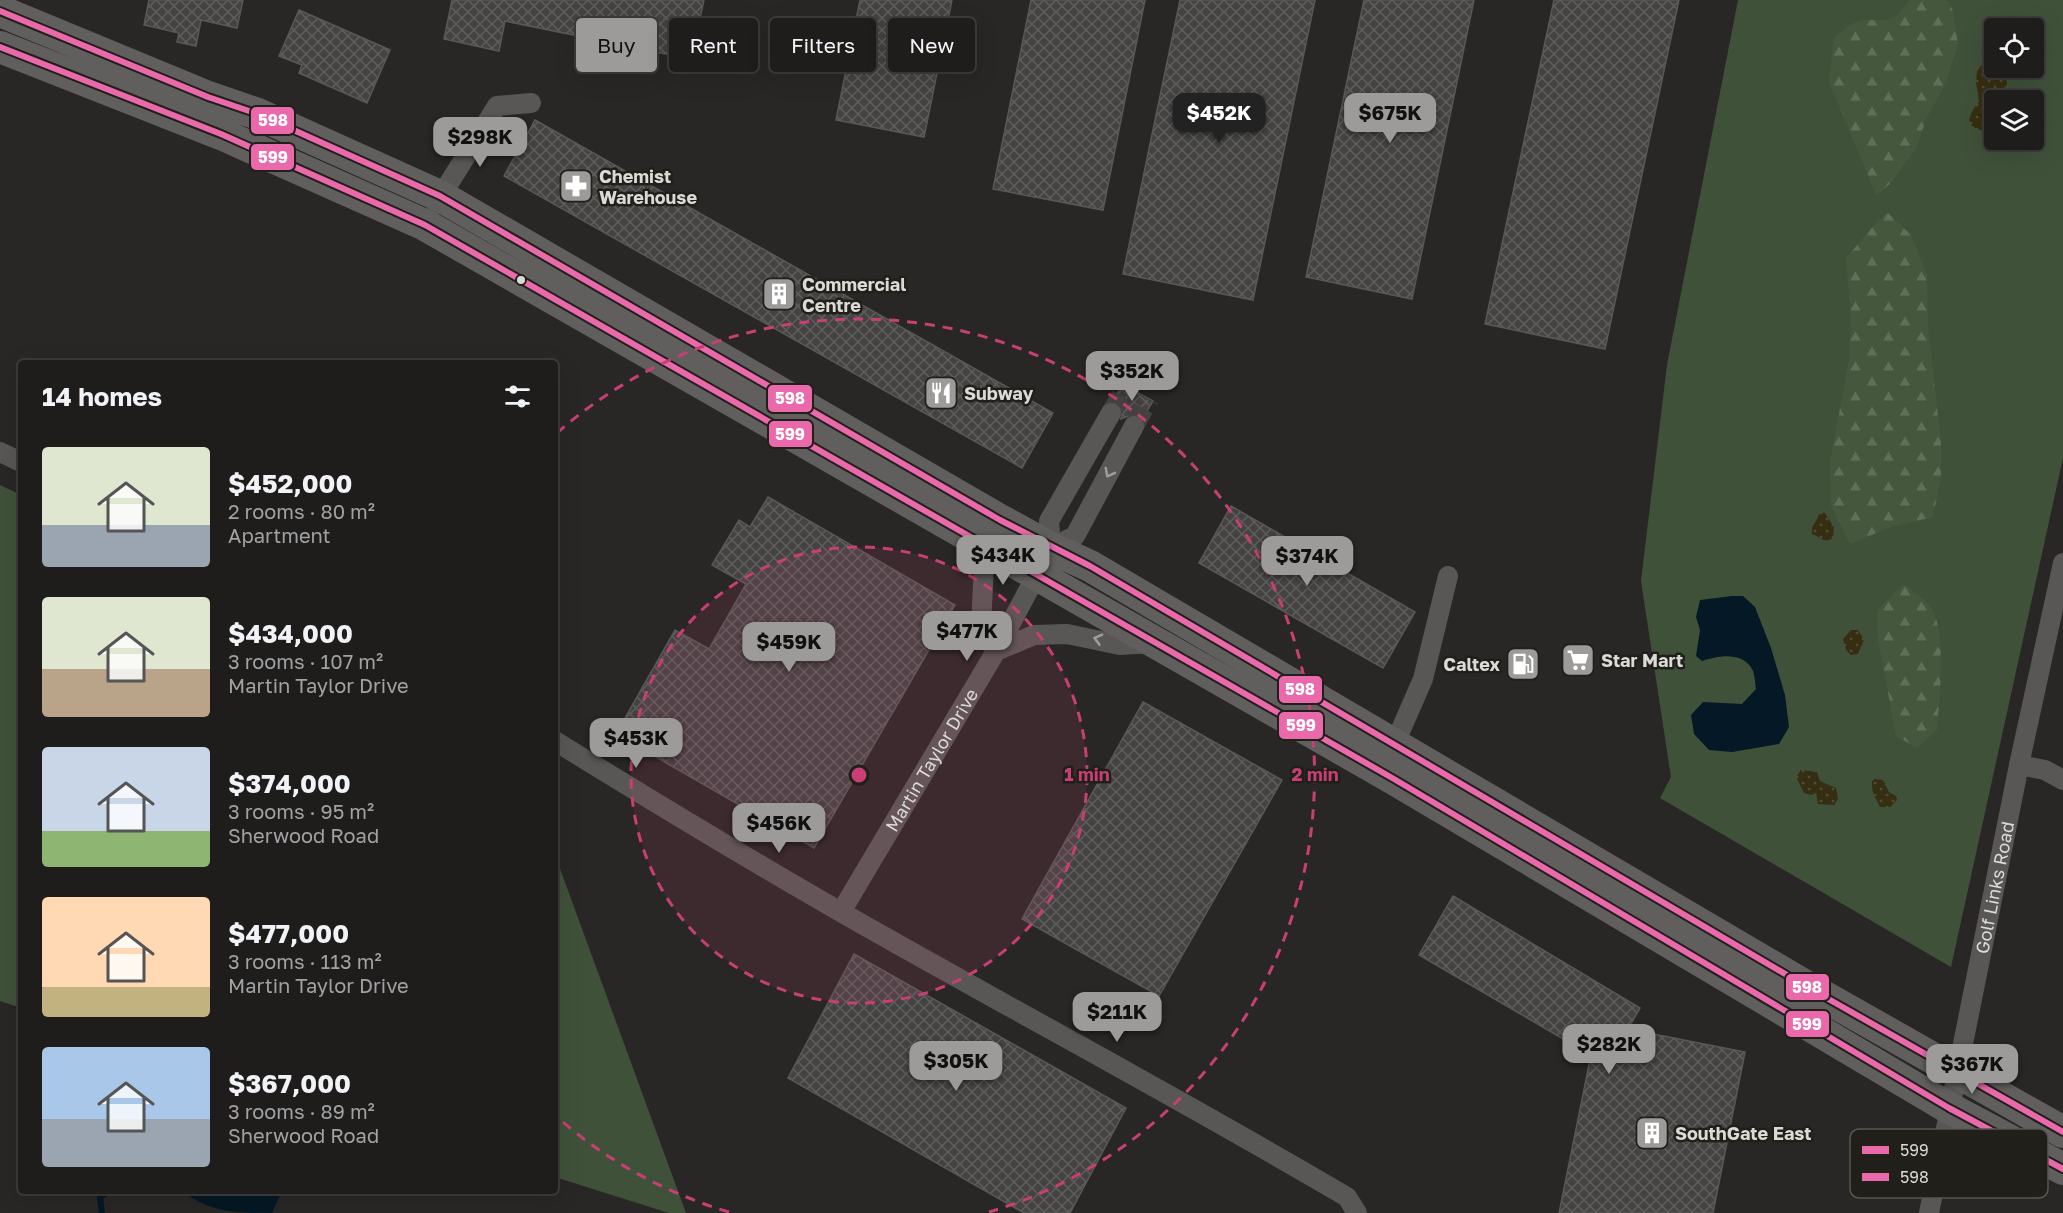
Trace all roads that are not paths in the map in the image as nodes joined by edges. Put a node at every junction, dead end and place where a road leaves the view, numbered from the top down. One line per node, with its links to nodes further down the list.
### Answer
1 (0, 11): 4 (main road)
2 (0, 47): 5 (main road)
3 (531, 103): 4 (street)
4 (440, 196): 5 (street); 11 (main road)
5 (425, 225): 10 (main road)
6 (1111, 413): 11 (street)
7 (1134, 426): 11 (street, one-way to 11)
8 (0, 452): 9 (street)
9 (18, 461)
10 (973, 538): 11 (main road); 15 (street)
11 (1043, 561): 14 (main road); 15 (street, Martin Taylor Drive); 17 (main road)
12 (2063, 563): 18 (street, Golf Links Road)
13 (1448, 576): 17 (street)
14 (1156, 643): 15 (street, one-way to 15); 19 (main road)
15 (996, 651): 21 (street, Martin Taylor Drive)
16 (558, 743): 21 (street)
17 (1395, 743): 19 (street); 22 (main road)
18 (2019, 765): 20 (street); 22 (street, Golf Links Road)
19 (1394, 779): 23 (main road)
20 (2063, 780)
21 (841, 912): 30 (street)
22 (1957, 1074): 23 (street, Golf Links Road); 26 (main road)
23 (1949, 1108): 24 (street, Golf Links Road); 25 (main road)
24 (1945, 1129)
25 (1988, 1129)
26 (2063, 1132)
27 (2048, 1161): 28 (main road)
28 (2063, 1169)
29 (1932, 1198): 31 (street, Golf Links Road)
30 (1357, 1213)
31 (1929, 1213)

